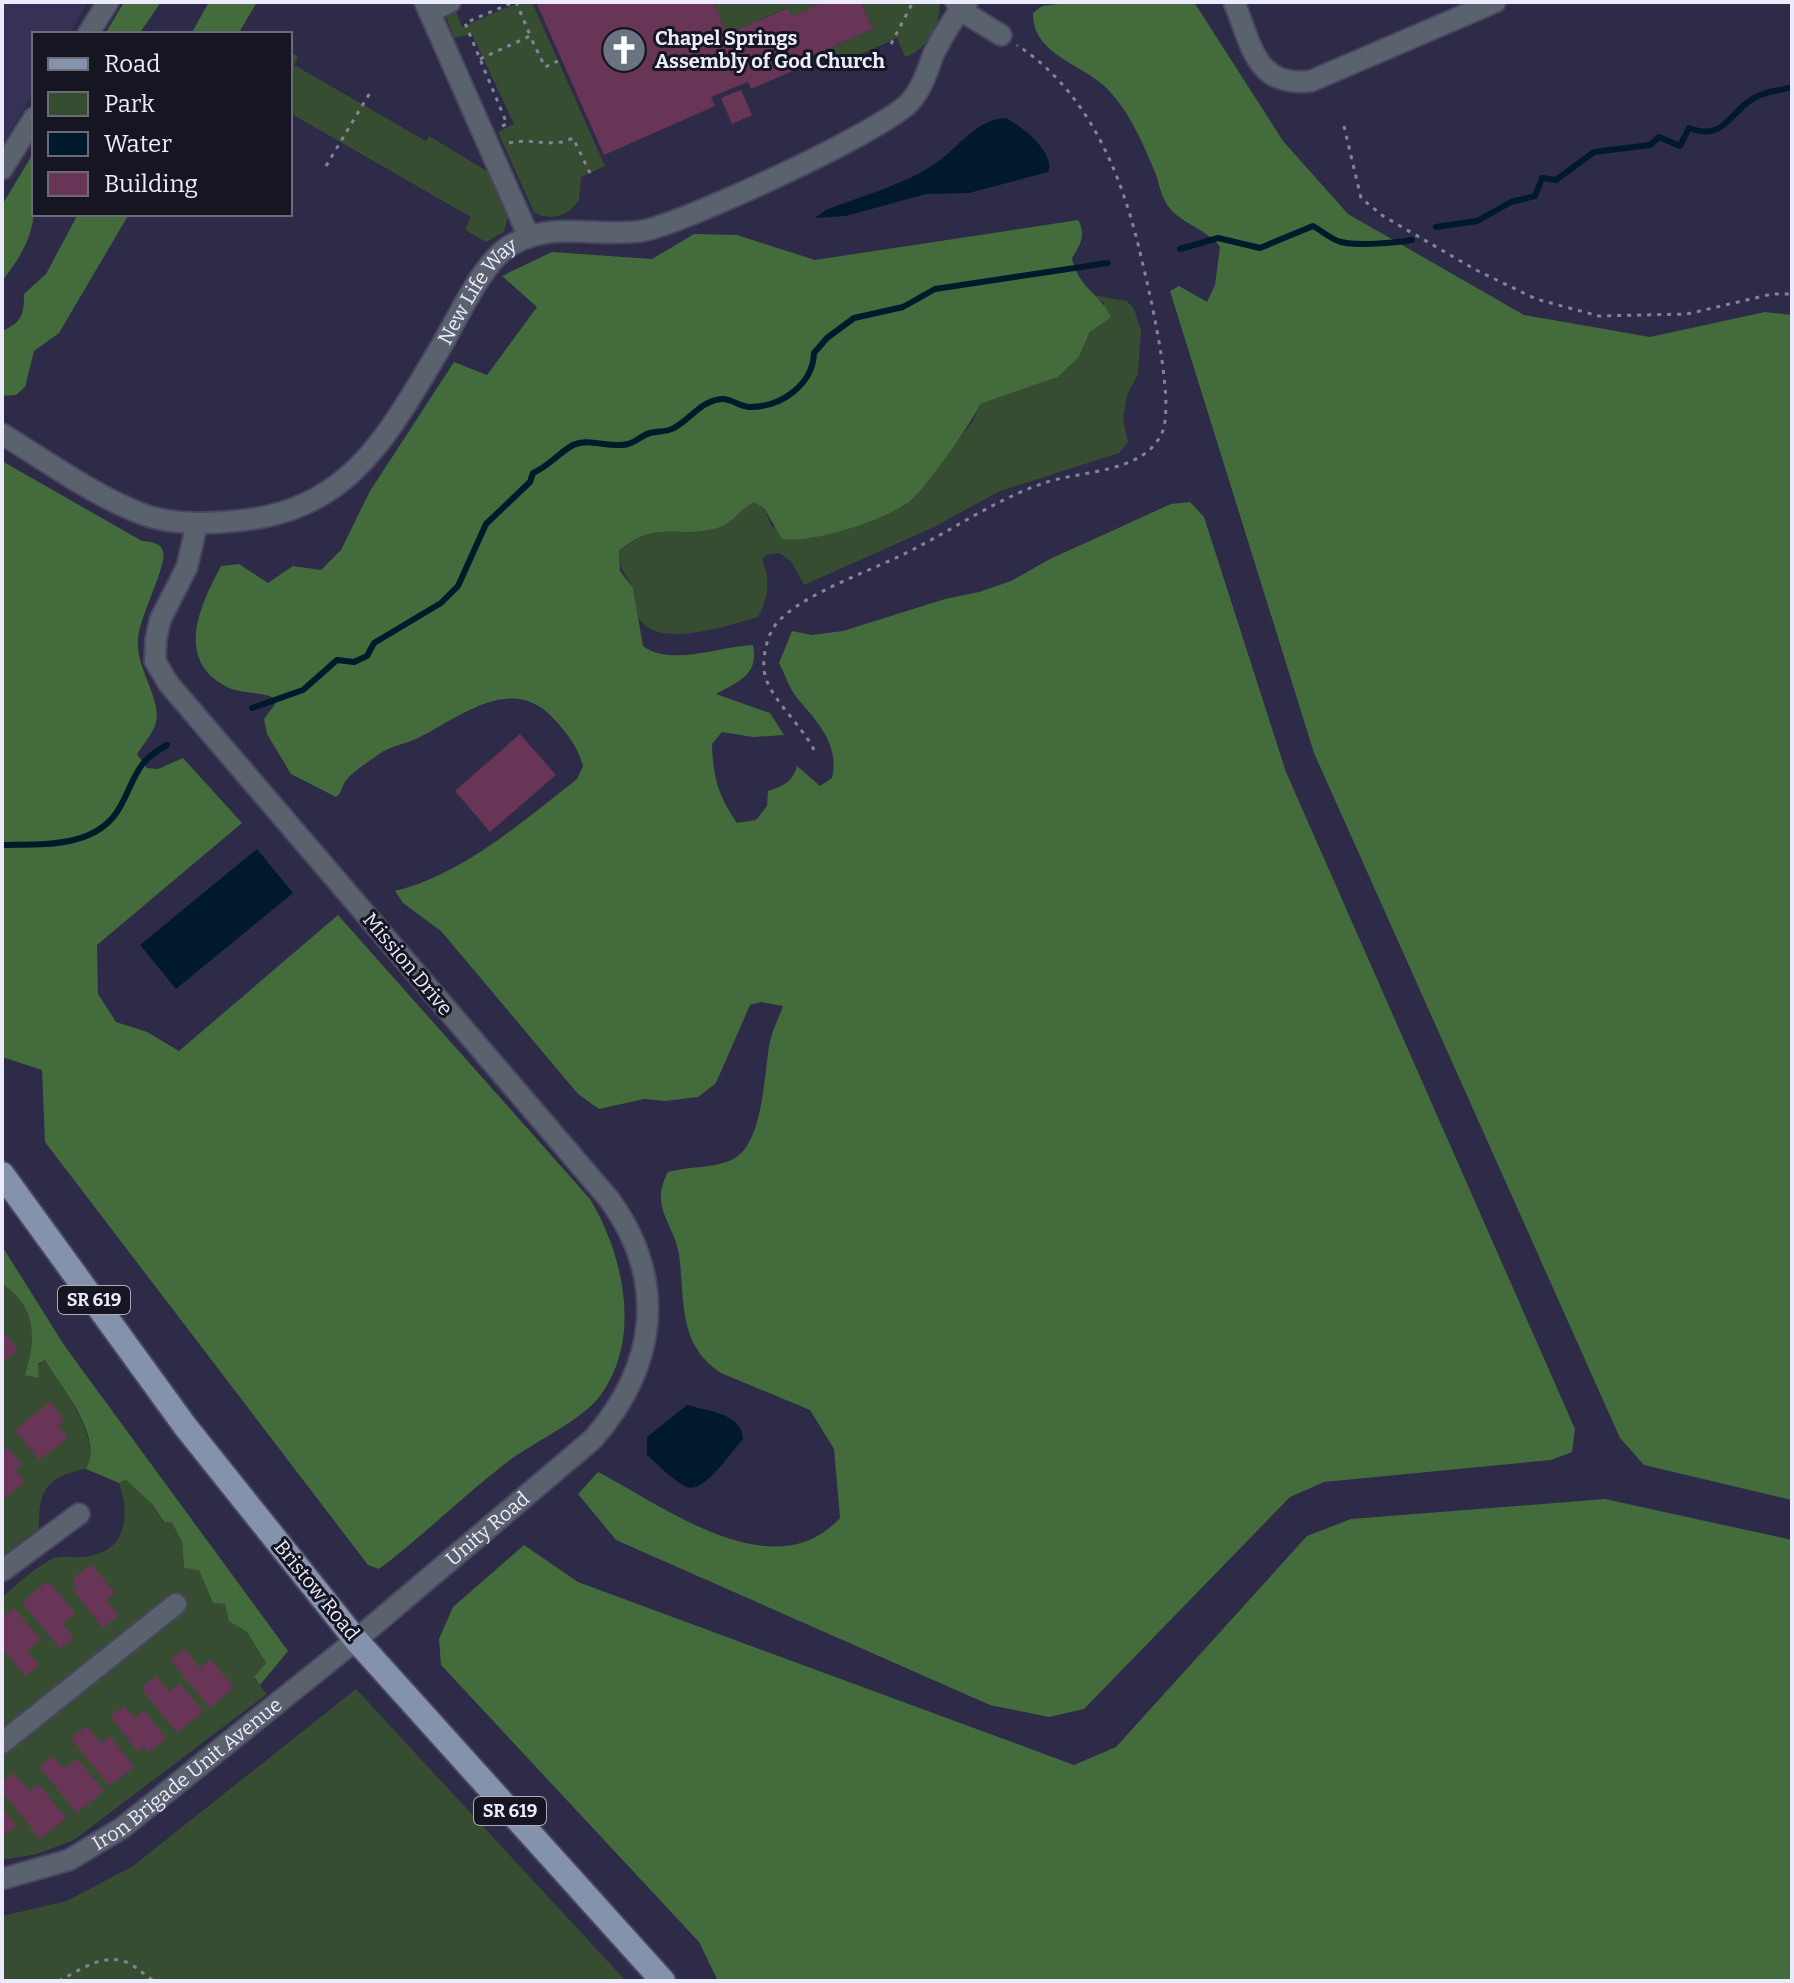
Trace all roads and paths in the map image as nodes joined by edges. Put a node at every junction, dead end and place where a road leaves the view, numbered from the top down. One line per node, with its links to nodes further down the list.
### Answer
1 (108, 2): 9 (street)
2 (450, 2): 8 (street)
3 (515, 2): 11 (path); 13 (path)
4 (913, 2): 12 (path)
5 (1234, 2): 6 (street)
6 (1495, 2)
7 (961, 5): 10 (street); 22 (street, New Life Way)
8 (427, 7): 18 (street)
9 (89, 32)
10 (1001, 35): 26 (path)
11 (530, 36): 13 (path); 14 (path)
12 (891, 44)
13 (480, 59): 18 (path)
14 (558, 61)
15 (371, 91): 19 (path)
16 (32, 121): 20 (street)
17 (1344, 126): 23 (path)
18 (488, 143): 21 (path); 22 (street)
19 (326, 166)
20 (2, 169)
21 (591, 175)
22 (529, 237): 25 (street, New Life Way)
23 (1792, 294)
24 (2, 434): 25 (street, New Life Way)
25 (197, 523): 28 (street, Mission Drive)
26 (814, 750)
27 (2, 1174): 32 (main road, Bristow Road / SR 619)
28 (615, 1414): 32 (street, Unity Road)
29 (79, 1514): 30 (street)
30 (2, 1571)
31 (176, 1604): 33 (street)
32 (356, 1640): 34 (street, Iron Brigade Unit Avenue); 37 (main road, Bristow Road / SR 619)
33 (2, 1743)
34 (2, 1879)
35 (59, 1981): 36 (path)
36 (154, 1981)
37 (663, 1981)

